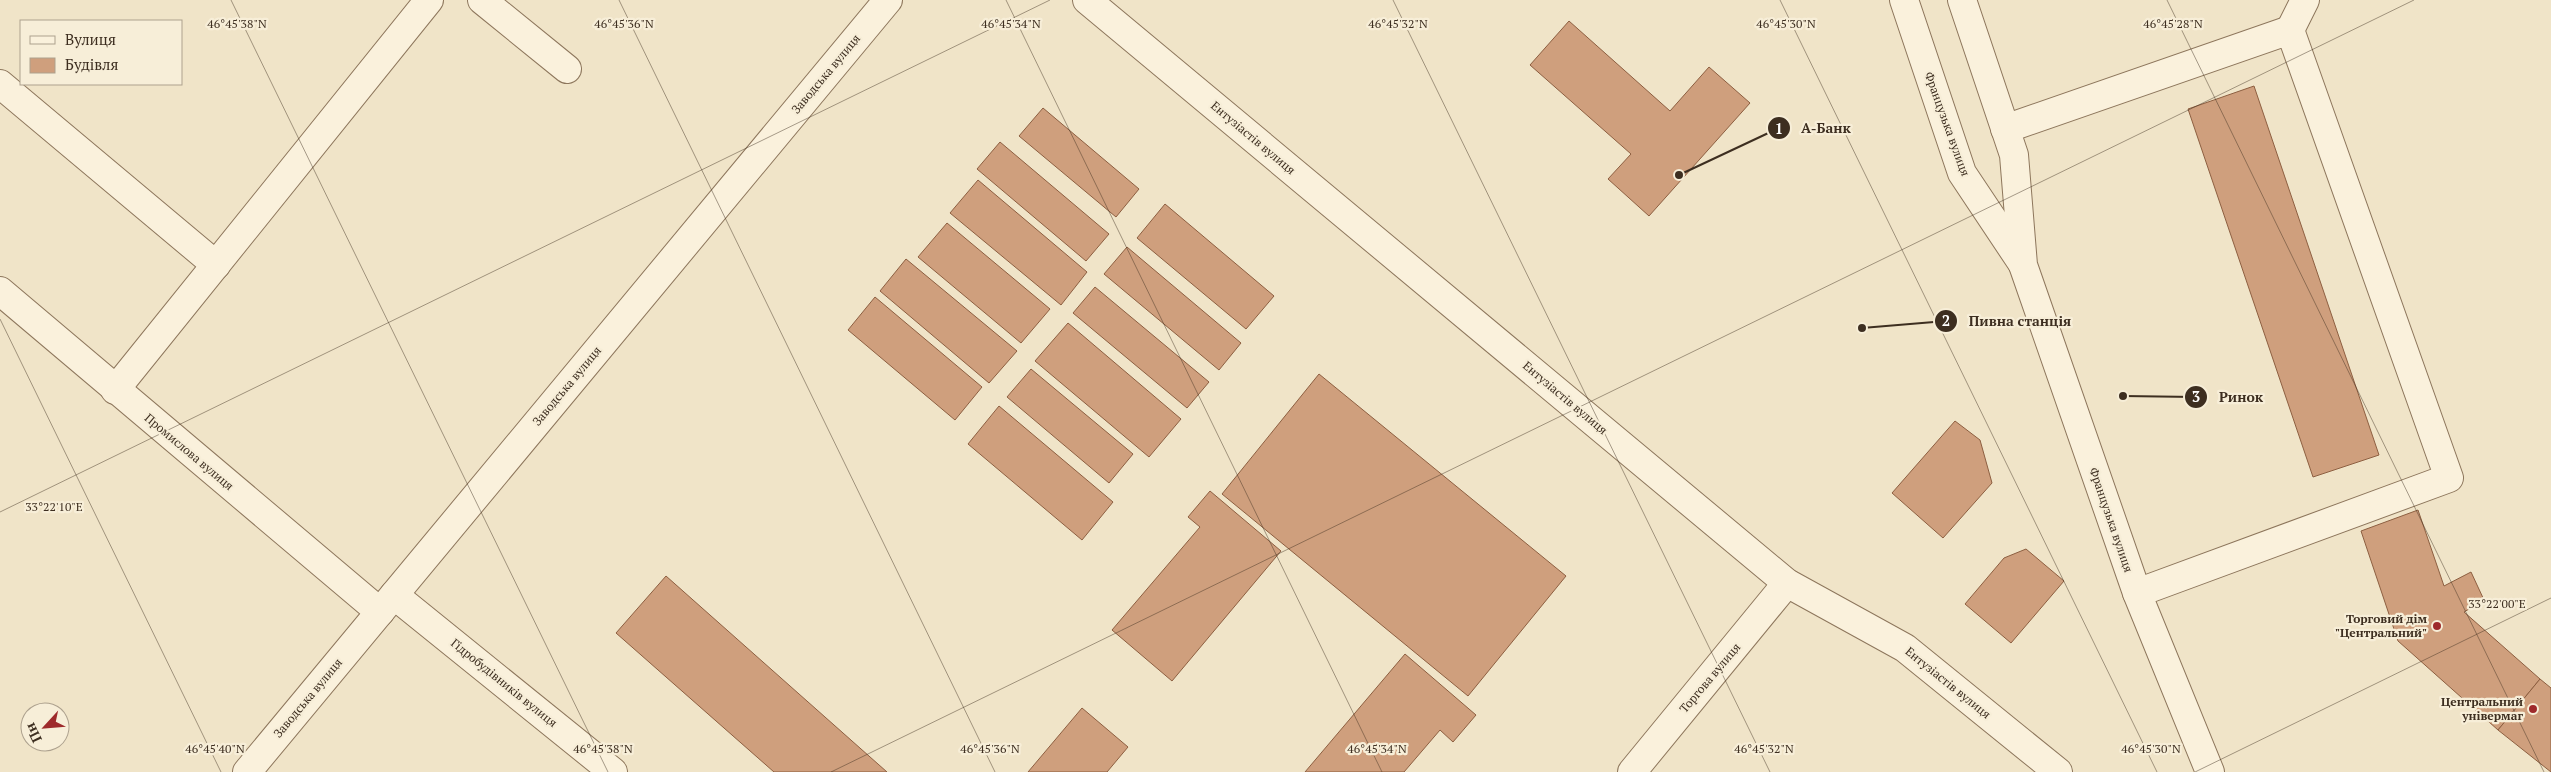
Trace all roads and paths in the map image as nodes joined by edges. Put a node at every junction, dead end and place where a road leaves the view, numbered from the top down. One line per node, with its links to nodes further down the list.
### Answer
1 (429, 0): 13 (street)
2 (482, 0): 9 (street)
3 (888, 0): 18 (street, Заводська вулиця)
4 (1088, 0): 16 (street, Ентузіастів вулиця)
5 (1904, 0): 12 (street, Французька вулиця)
6 (1962, 0): 11 (street, Французька вулиця)
7 (2305, 0): 8 (street)
8 (2290, 30): 11 (street); 17 (street)
9 (567, 69)
10 (0, 84): 13 (street)
11 (2005, 129): 12 (street, Французька вулиця)
12 (2023, 265): 17 (street, Французька вулиця)
13 (216, 266): 15 (street)
14 (0, 291): 15 (street, Промислова вулиця)
15 (115, 390): 18 (street, Промислова вулиця)
16 (1788, 583): 21 (street, Торгова вулиця); 22 (street, Ентузіастів вулиця)
17 (2137, 593): 23 (street, Французька вулиця)
18 (387, 603): 19 (street, Заводська вулиця); 20 (street, Гідробудівників вулиця)
19 (247, 772)
20 (613, 772)
21 (1632, 772)
22 (2058, 772)
23 (2210, 772)

